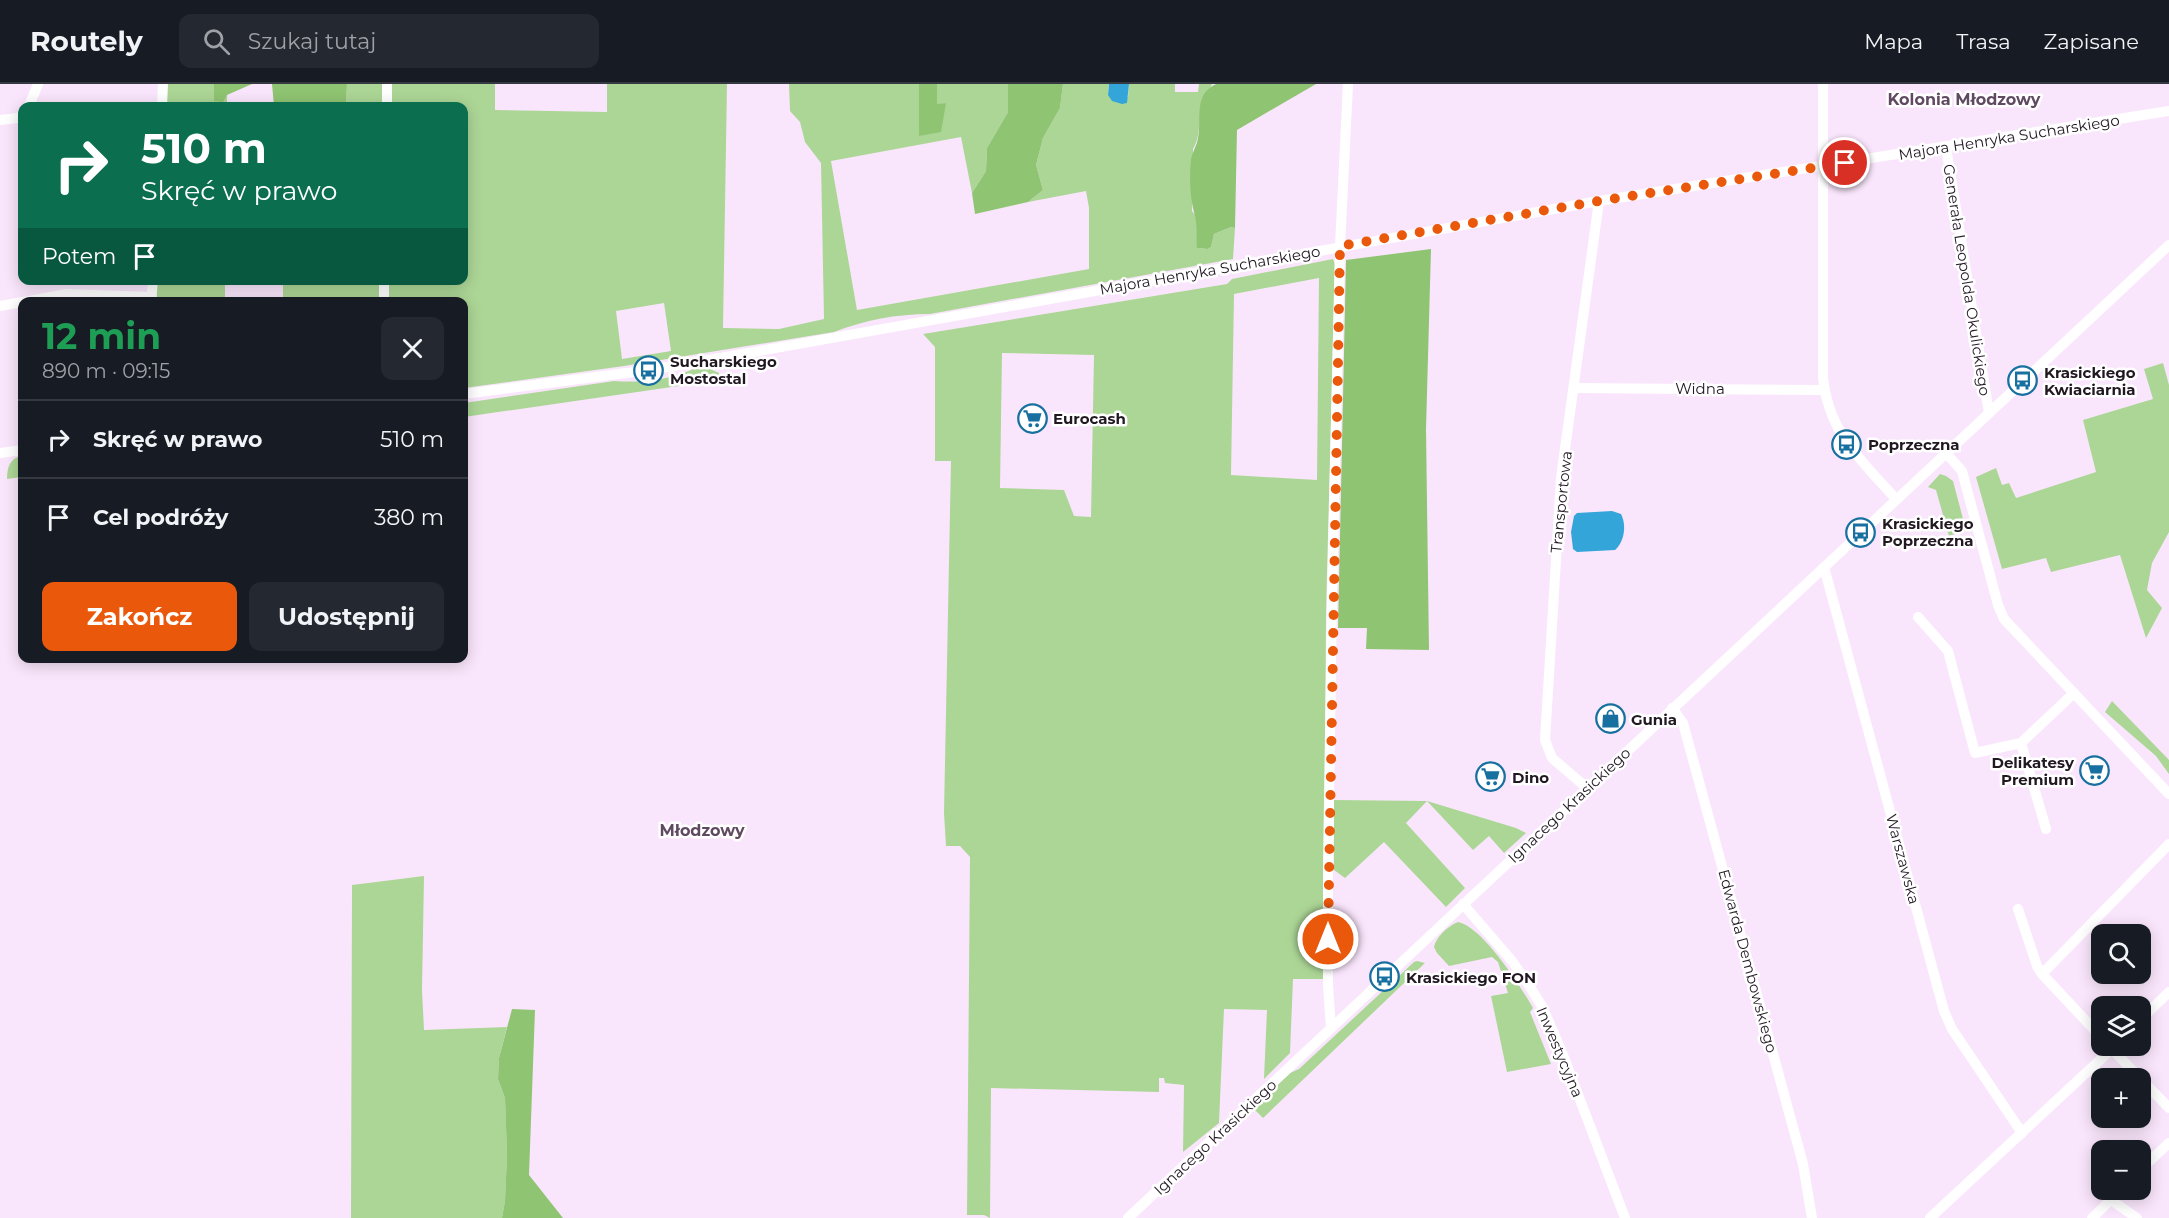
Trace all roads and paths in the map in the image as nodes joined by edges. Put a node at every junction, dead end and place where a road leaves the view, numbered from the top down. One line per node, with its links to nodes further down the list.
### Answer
1 (38, 84): 6 (street)
2 (163, 84): 7 (street)
3 (387, 84): 8 (street)
4 (1348, 84): 16 (street)
5 (1823, 84): 13 (street)
6 (31, 102)
7 (162, 102)
8 (387, 102)
9 (2169, 111): 12 (street, Majora Henryka Sucharskiego)
10 (18, 118): 11 (street)
11 (0, 120)
12 (1946, 147): 13 (street, Majora Henryka Sucharskiego); 24 (street, Generała Leopolda Okulickiego)
13 (1823, 166): 14 (street, Majora Henryka Sucharskiego); 22 (street)
14 (1599, 201): 16 (street, Majora Henryka Sucharskiego); 21 (street, Transportowa)
15 (2169, 245): 24 (street, Ignacego Krasickiego)
16 (1340, 246): 23 (street, Majora Henryka Sucharskiego); 44 (street)
17 (50, 297): 18 (street)
18 (118, 297)
19 (18, 303): 20 (street)
20 (0, 306)
21 (1575, 388): 22 (street, Widna); 34 (street, Transportowa)
22 (1824, 390): 28 (street)
23 (468, 393)
24 (1989, 413): 27 (street, Ignacego Krasickiego)
25 (18, 451): 26 (street)
26 (0, 453)
27 (1946, 453): 28 (street, Ignacego Krasickiego); 31 (street)
28 (1896, 499): 29 (street, Ignacego Krasickiego)
29 (1824, 567): 32 (street, Ignacego Krasickiego); 48 (street, Warszawska)
30 (1918, 617): 33 (street)
31 (2074, 693): 33 (street); 35 (street)
32 (1672, 708): 34 (street, Ignacego Krasickiego); 54 (street, Edwarda Dembowskiego)
33 (2021, 743): 36 (street)
34 (1587, 788): 38 (street, Ignacego Krasickiego)
35 (2169, 794)
36 (2046, 829)
37 (2169, 844): 40 (street)
38 (1463, 904): 44 (street, Ignacego Krasickiego); 53 (street, Inwestycyjna)
39 (2018, 909): 40 (street)
40 (2042, 974): 43 (street)
41 (2169, 992): 42 (street)
42 (2151, 1009)
43 (2091, 1026)
44 (1331, 1028): 52 (street, Ignacego Krasickiego)
45 (2102, 1056): 48 (street)
46 (2121, 1056): 47 (street)
47 (2169, 1108)
48 (2022, 1132): 55 (street)
49 (2169, 1143): 50 (street)
50 (2151, 1160)
51 (2110, 1200): 56 (street); 57 (street)
52 (1128, 1218)
53 (1625, 1218)
54 (1812, 1218)
55 (1930, 1218)
56 (2092, 1218)
57 (2137, 1218)

